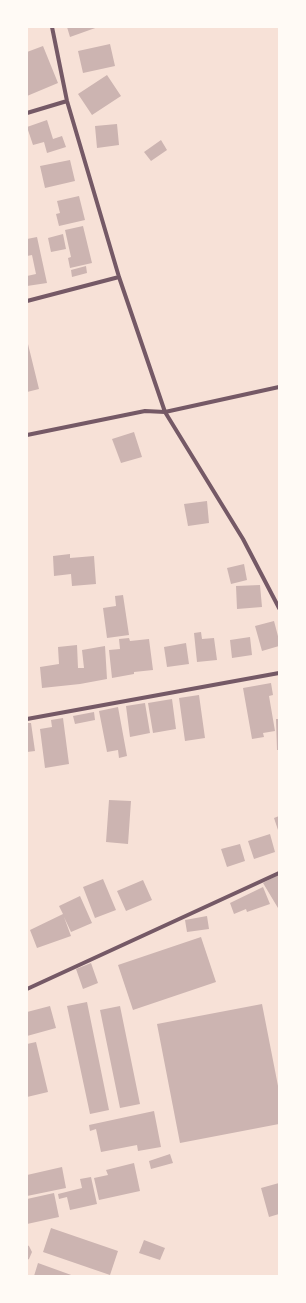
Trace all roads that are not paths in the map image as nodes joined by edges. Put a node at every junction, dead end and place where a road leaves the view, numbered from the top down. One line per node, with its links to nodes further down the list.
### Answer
1 (52, 27): 2 (street)
2 (67, 101): 3 (street); 4 (street)
3 (27, 113)
4 (118, 277): 5 (street); 7 (street)
5 (27, 301)
6 (279, 387): 7 (street)
7 (165, 412): 8 (street); 9 (street)
8 (27, 435)
9 (279, 608)
10 (279, 673): 11 (street)
11 (27, 719)
12 (279, 873): 13 (street)
13 (27, 989)

